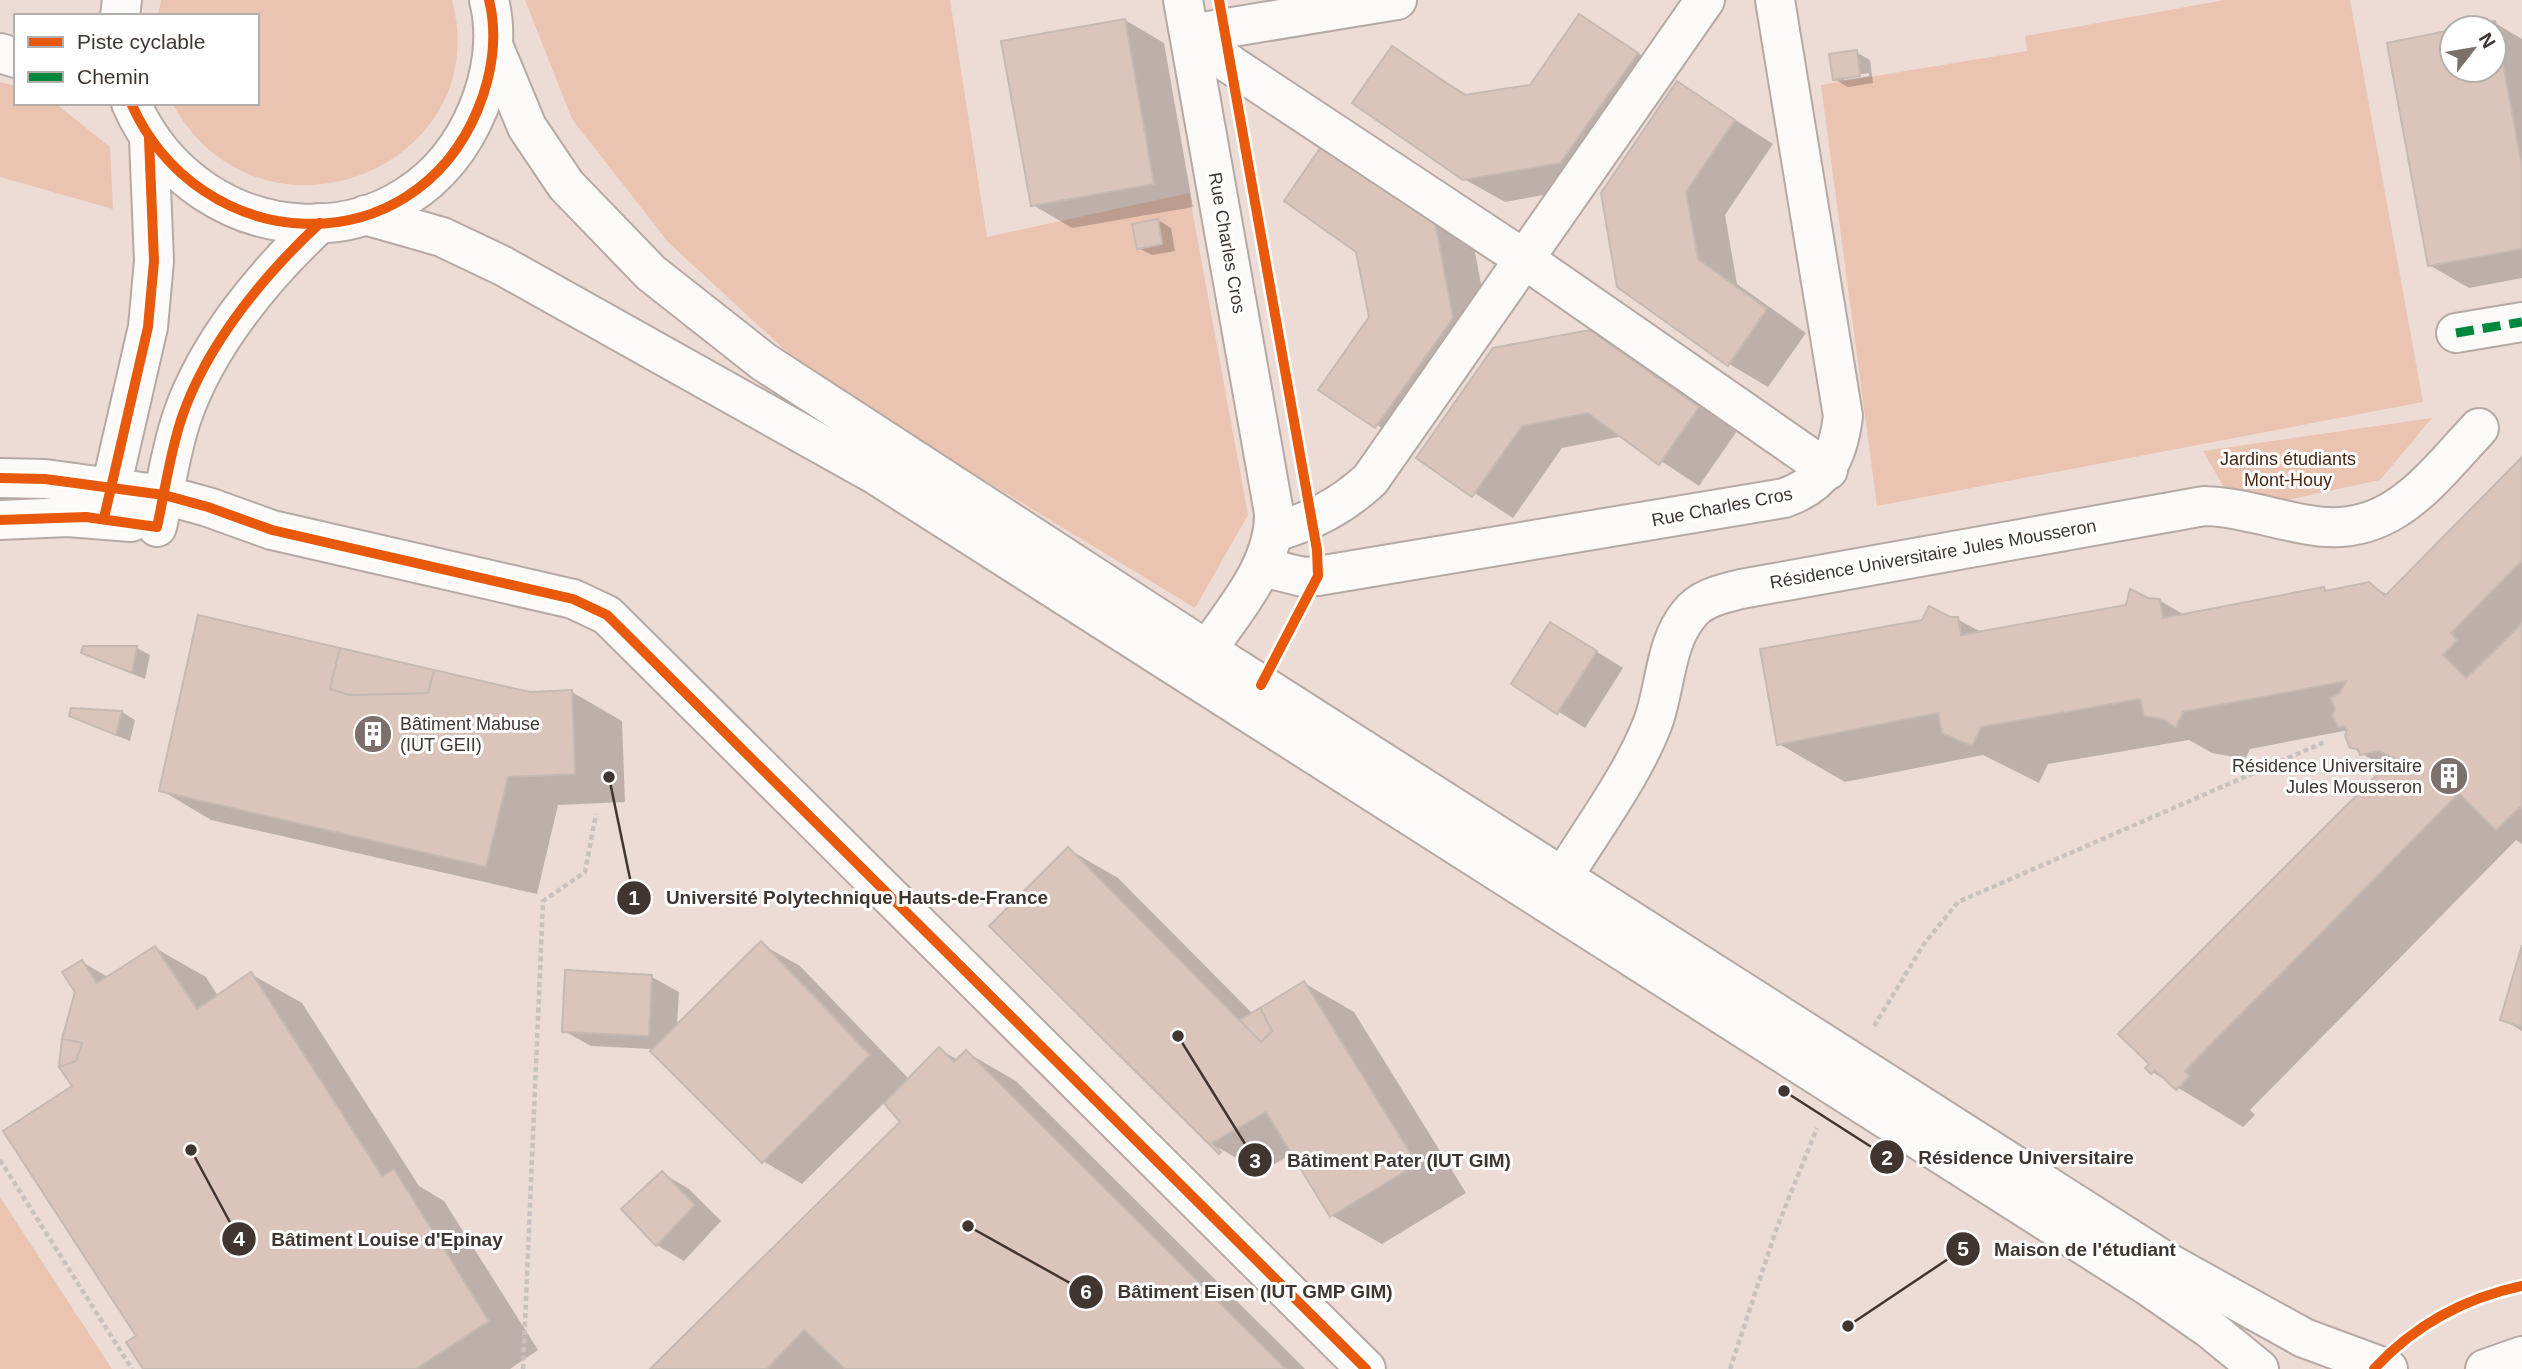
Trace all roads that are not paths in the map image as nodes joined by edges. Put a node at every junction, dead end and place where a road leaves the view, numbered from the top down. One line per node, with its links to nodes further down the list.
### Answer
1 (489, 0): 6 (main road)
2 (1397, 0): 5 (main road)
3 (1705, 0): 10 (main road)
4 (1775, 0): 14 (main road)
5 (1187, 17): 10 (main road); 19 (main road, Rue Charles Cros)
6 (493, 45): 8 (main road); 20 (main road)
7 (134, 115): 9 (main road); 16 (main road)
8 (365, 215): 9 (main road); 22 (main road)
9 (320, 223): 17 (main road)
10 (1524, 259): 14 (main road); 19 (main road)
11 (2522, 321): 12 (main road)
12 (2456, 333)
13 (2479, 428): 21 (main road, Résidence Universitaire Jules Mousseron)
14 (1828, 470): 19 (main road, Rue Charles Cros)
15 (0, 478): 16 (main road)
16 (108, 502): 17 (main road); 18 (main road)
17 (160, 511): 24 (main road)
18 (0, 520)
19 (1268, 550): 20 (main road)
20 (1207, 650): 21 (main road)
21 (1563, 877): 22 (main road)
22 (1843, 1074): 25 (main road); 26 (main road)
23 (2522, 1356): 27 (main road)
24 (1367, 1369)
25 (2259, 1369)
26 (2388, 1369)
27 (2485, 1369)

